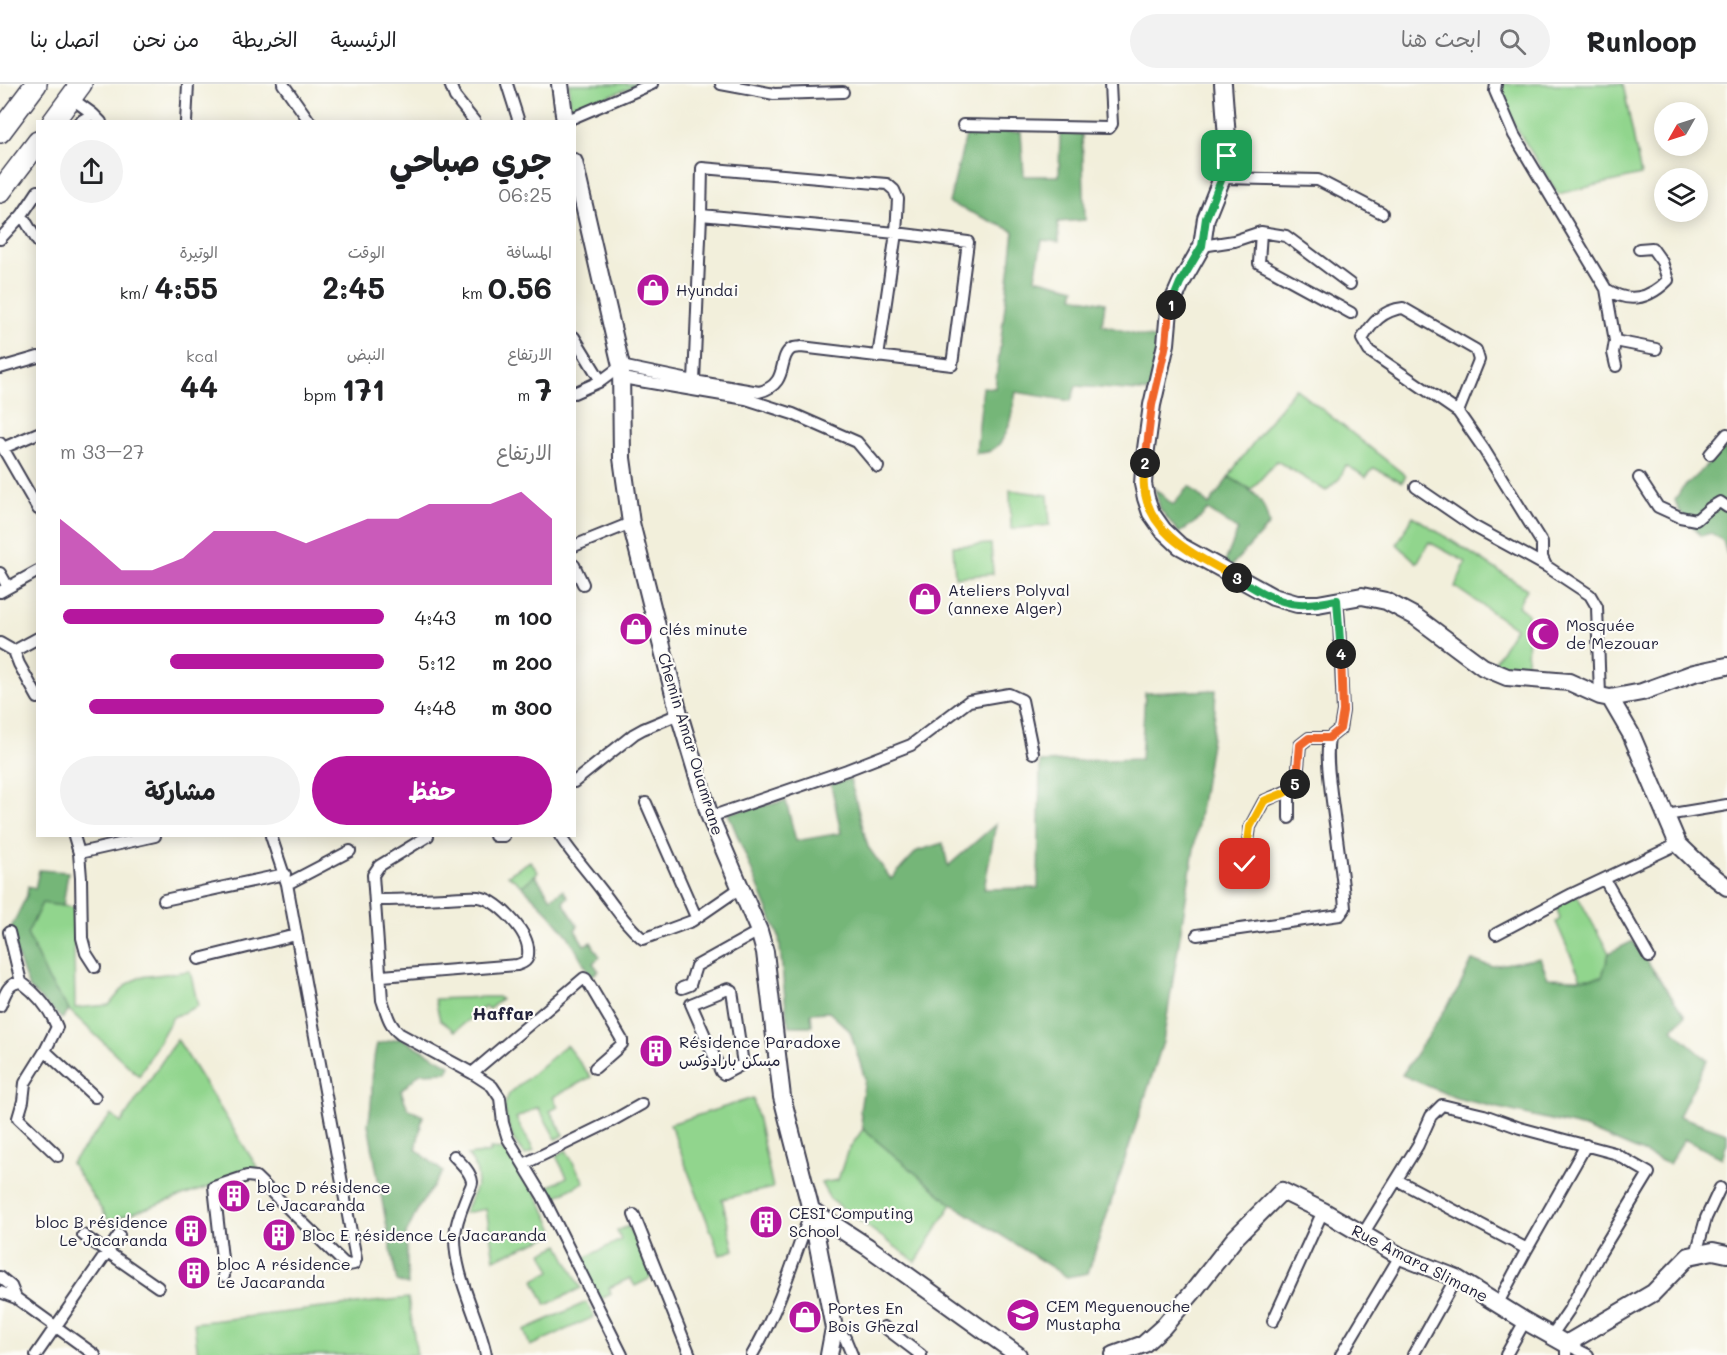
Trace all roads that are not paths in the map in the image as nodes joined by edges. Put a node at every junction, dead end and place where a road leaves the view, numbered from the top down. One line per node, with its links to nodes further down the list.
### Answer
1 (36, 84): 23 (highway)
2 (188, 84): 16 (street)
3 (283, 84): 17 (street)
4 (450, 84): 18 (street)
5 (507, 84): 19 (street)
6 (560, 84): 20 (street)
7 (652, 84): 21 (street)
8 (721, 84): 13 (street)
9 (1110, 84): 22 (street)
10 (1223, 84): 26 (street)
11 (1496, 84): 39 (street)
12 (76, 91): 14 (street); 15 (highway)
13 (843, 92)
14 (97, 118)
15 (54, 120)
16 (190, 120)
17 (309, 120)
18 (473, 120)
19 (518, 120)
20 (564, 120)
21 (566, 120)
22 (963, 125)
23 (0, 132)
24 (36, 145): 27 (highway)
25 (576, 171): 48 (street, Chemin Amar Ouamrane)
26 (1222, 178): 29 (street); 36 (street)
27 (0, 192)
28 (36, 194): 30 (street)
29 (1382, 213)
30 (22, 215): 34 (street); 35 (street)
31 (701, 215): 33 (street); 33 (street); 50 (street)
32 (1261, 232): 36 (street); 38 (street); 40 (street)
33 (896, 233): 44 (street); 44 (street)
34 (0, 239)
35 (36, 239)
36 (1202, 246): 70 (street)
37 (1639, 249): 39 (street)
38 (1350, 284)
39 (1606, 289): 42 (street)
40 (1350, 313)
41 (576, 340): 49 (street)
42 (1615, 341): 43 (street); 46 (street)
43 (1656, 349)
44 (878, 357): 50 (street)
45 (36, 358): 47 (street)
46 (1616, 366)
47 (0, 368)
48 (622, 372): 49 (street); 50 (street); 57 (street); 62 (street, Chemin Amar Ouamrane)
49 (601, 381): 51 (street)
50 (694, 381)
51 (576, 392)
52 (1458, 412): 52 (street); 64 (street)
53 (36, 434): 55 (street)
54 (1727, 434): 56 (street)
55 (2, 445): 60 (street)
56 (1710, 454)
57 (878, 467)
58 (1639, 478): 61 (street)
59 (1416, 487): 64 (street)
60 (36, 505)
61 (1727, 507)
62 (631, 523): 63 (street); 77 (street, Chemin Amar Ouamrane)
63 (576, 545)
64 (1546, 566): 76 (street)
65 (576, 569): 68 (street)
66 (0, 573): 69 (street)
67 (36, 573): 69 (street)
68 (584, 584)
69 (4, 590)
70 (1337, 600): 76 (street); 78 (street)
71 (36, 639): 73 (street)
72 (0, 643): 73 (street)
73 (14, 651): 75 (street)
74 (1727, 666): 76 (street)
75 (36, 694)
76 (1605, 697): 84 (street)
77 (679, 714): 80 (street); 85 (street, Chemin Amar Ouamrane)
78 (1329, 738): 81 (street); 107 (street)
79 (1033, 753): 85 (street)
80 (576, 780)
81 (1289, 791): 86 (street); 95 (street)
82 (646, 803): 102 (street)
83 (1727, 805): 84 (street)
84 (1666, 815): 92 (street)
85 (710, 817): 99 (street, Chemin Amar Ouamrane)
86 (1289, 818)
87 (74, 837): 94 (street)
88 (151, 837): 94 (street)
89 (271, 837): 96 (street)
90 (426, 837): 101 (street)
91 (561, 837): 102 (street)
92 (1678, 844): 97 (street); 98 (street)
93 (351, 851): 96 (street)
94 (79, 853): 110 (street)
95 (1245, 864)
96 (286, 879): 100 (street); 106 (street)
97 (1605, 880): 105 (street); 108 (street)
98 (1727, 887)
99 (740, 888): 102 (street); 103 (street, Chemin Amar Ouamrane)
100 (164, 900)
101 (375, 900): 111 (street); 111 (street)
102 (696, 917)
103 (759, 931): 113 (street); 127 (street, Chemin Amar Ouamrane)
104 (9, 932): 112 (street)
105 (1496, 934)
106 (296, 935): 109 (street); 138 (street)
107 (1197, 935)
108 (1649, 957)
109 (200, 959)
110 (95, 968)
111 (382, 976): 118 (street)
112 (21, 982): 115 (street); 116 (street)
113 (682, 988)
114 (691, 1004): 114 (street)
115 (0, 1006)
116 (45, 1051): 119 (street); 122 (street)
117 (595, 1068): 118 (street)
118 (472, 1073): 124 (street)
119 (95, 1097)
120 (642, 1104): 124 (street)
121 (1586, 1145): 125 (street); 133 (street); 150 (street)
122 (58, 1156)
123 (454, 1156): 154 (street)
124 (524, 1164): 155 (street)
125 (1397, 1180): 130 (street); 133 (street)
126 (1720, 1188): 135 (street)
127 (811, 1210): 149 (street, Chemin Amar Ouamrane); 151 (street); 157 (street)
128 (1323, 1211): 130 (street, Rue Amara Slimane); 145 (street); 161 (street, Rue Amara Slimane)
129 (634, 1215): 156 (street)
130 (1363, 1234): 137 (street, Rue Amara Slimane)
131 (83, 1235): 134 (street)
132 (119, 1235): 134 (street)
133 (1527, 1249): 144 (street)
134 (108, 1252): 141 (street); 148 (street)
135 (1696, 1254): 136 (street); 150 (street)
136 (1727, 1254)
137 (1400, 1256): 140 (street, Rue Amara Slimane); 162 (street)
138 (224, 1276)
139 (0, 1277): 143 (street)
140 (1456, 1278): 144 (street, Rue Amara Slimane); 163 (street)
141 (158, 1287)
142 (0, 1292): 143 (street)
143 (16, 1298): 148 (street)
144 (1498, 1303): 146 (street, Rue Amara Slimane)
145 (1273, 1321)
146 (1525, 1321): 150 (street, Rue Amara Slimane); 164 (street)
147 (884, 1327): 160 (street)
148 (56, 1328): 152 (street); 153 (street)
149 (834, 1328): 158 (street, Chemin Amar Ouamrane); 159 (street)
150 (1561, 1345): 165 (street)
151 (1015, 1354)
152 (36, 1355)
153 (95, 1355)
154 (486, 1355)
155 (622, 1355)
156 (690, 1355)
157 (752, 1355)
158 (829, 1355)
159 (852, 1355)
160 (921, 1355)
161 (1114, 1355)
162 (1341, 1355)
163 (1413, 1355)
164 (1506, 1355)
165 (1588, 1355)

